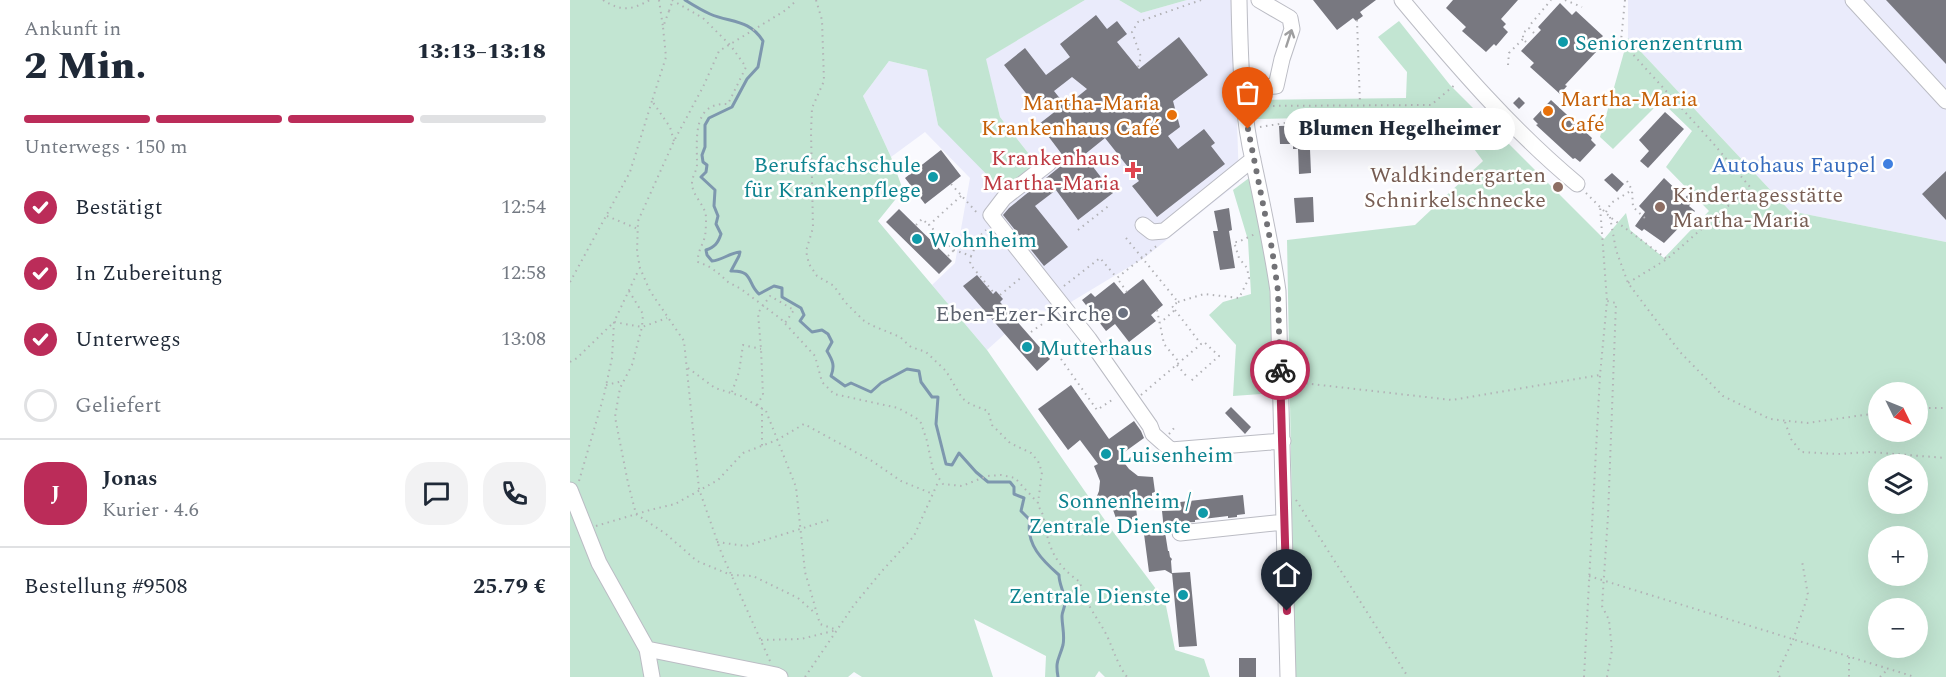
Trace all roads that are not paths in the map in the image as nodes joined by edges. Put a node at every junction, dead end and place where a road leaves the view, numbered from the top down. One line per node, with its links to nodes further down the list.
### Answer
1 (1239, 0): 5 (street)
2 (1258, 0): 5 (street, one-way to 2)
3 (1402, 0): 9 (street)
4 (1852, 0): 6 (street)
5 (1244, 88): 7 (street)
6 (1946, 101)
7 (1253, 159): 10 (street); 11 (street)
8 (1049, 163): 11 (street)
9 (1577, 184)
10 (1143, 225)
11 (1282, 441): 13 (street)
12 (571, 494): 15 (street)
13 (1284, 522): 14 (street); 18 (street)
14 (1180, 533)
15 (647, 649): 16 (street); 17 (street)
16 (778, 676)
17 (652, 677)
18 (1288, 677)

